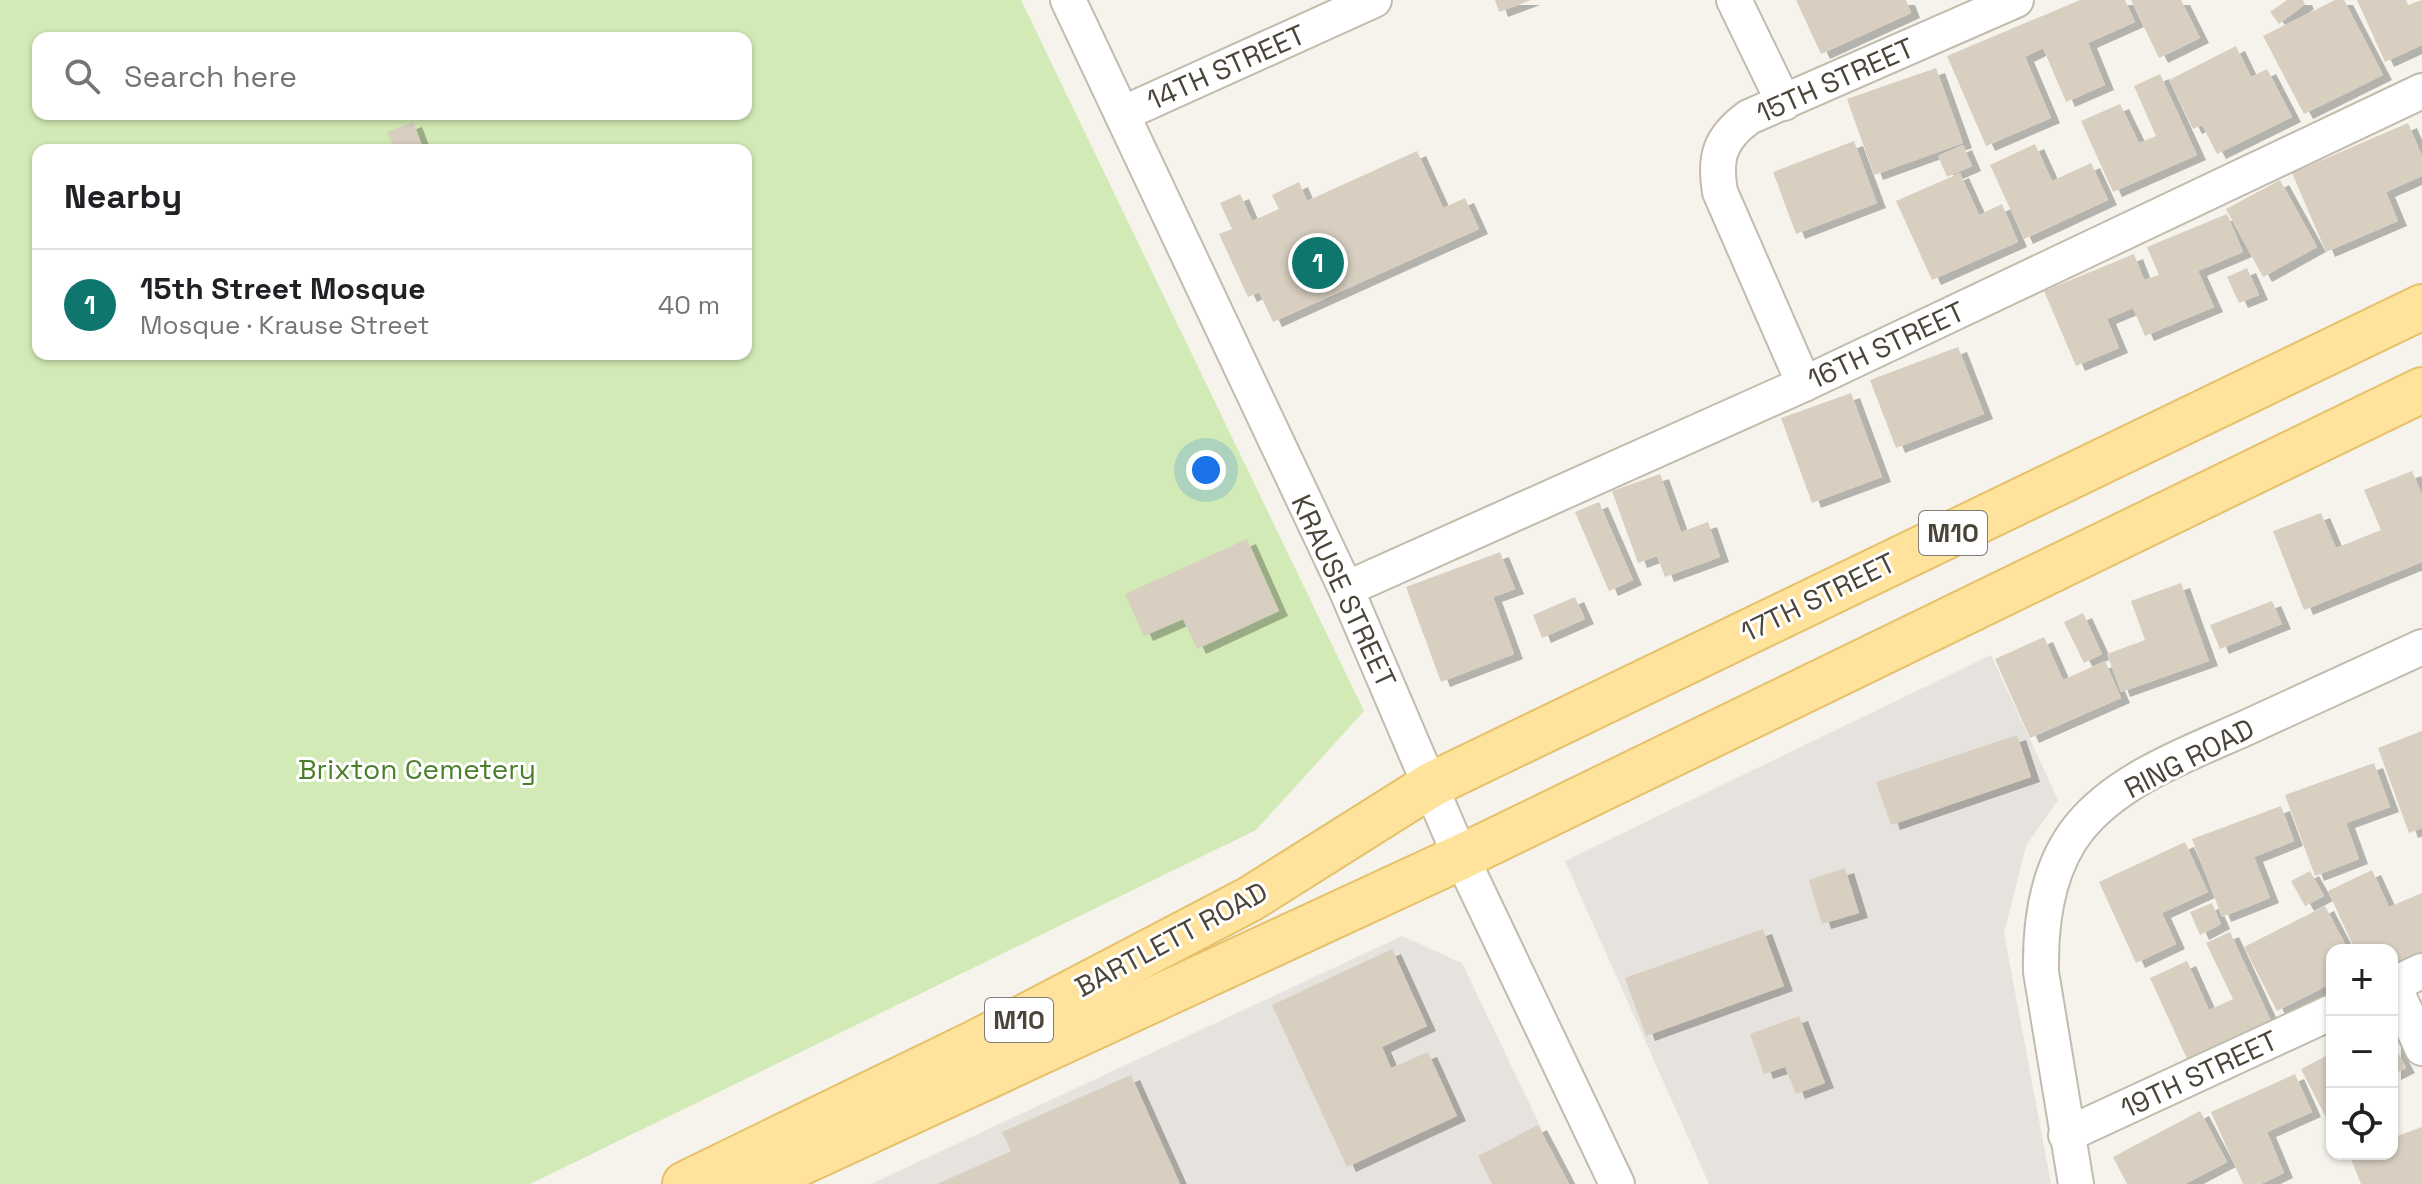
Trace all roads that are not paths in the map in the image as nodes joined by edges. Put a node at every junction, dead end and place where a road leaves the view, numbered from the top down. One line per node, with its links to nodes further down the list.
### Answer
1 (1068, 0): 7 (street, KRAUSE STREET)
2 (1374, 0): 7 (street, 14TH STREET)
3 (1734, 0): 6 (street)
4 (2016, 0): 6 (street, 15TH STREET)
5 (2422, 91): 9 (street, 16TH STREET)
6 (1784, 103): 9 (street, 15TH STREET)
7 (1122, 114): 11 (street, KRAUSE STREET)
8 (2422, 307): 13 (main road, 17TH STREET / M10)
9 (1804, 384): 11 (street, 16TH STREET)
10 (2422, 390): 14 (main road, M10)
11 (1346, 589): 13 (street, KRAUSE STREET)
12 (2422, 647): 20 (street, RING ROAD)
13 (1431, 785): 14 (street, KRAUSE STREET); 21 (main road, BARTLETT ROAD / M10)
14 (1461, 857): 22 (main road, BARTLETT ROAD / M10); 23 (street, KRAUSE STREET)
15 (2422, 971): 16 (street)
16 (2398, 981)
17 (2398, 997): 19 (street)
18 (2326, 1015): 20 (street, 19TH STREET)
19 (2422, 1048)
20 (2066, 1135): 24 (street, RING ROAD)
21 (685, 1184)
22 (755, 1184)
23 (1617, 1184)
24 (2076, 1184)

